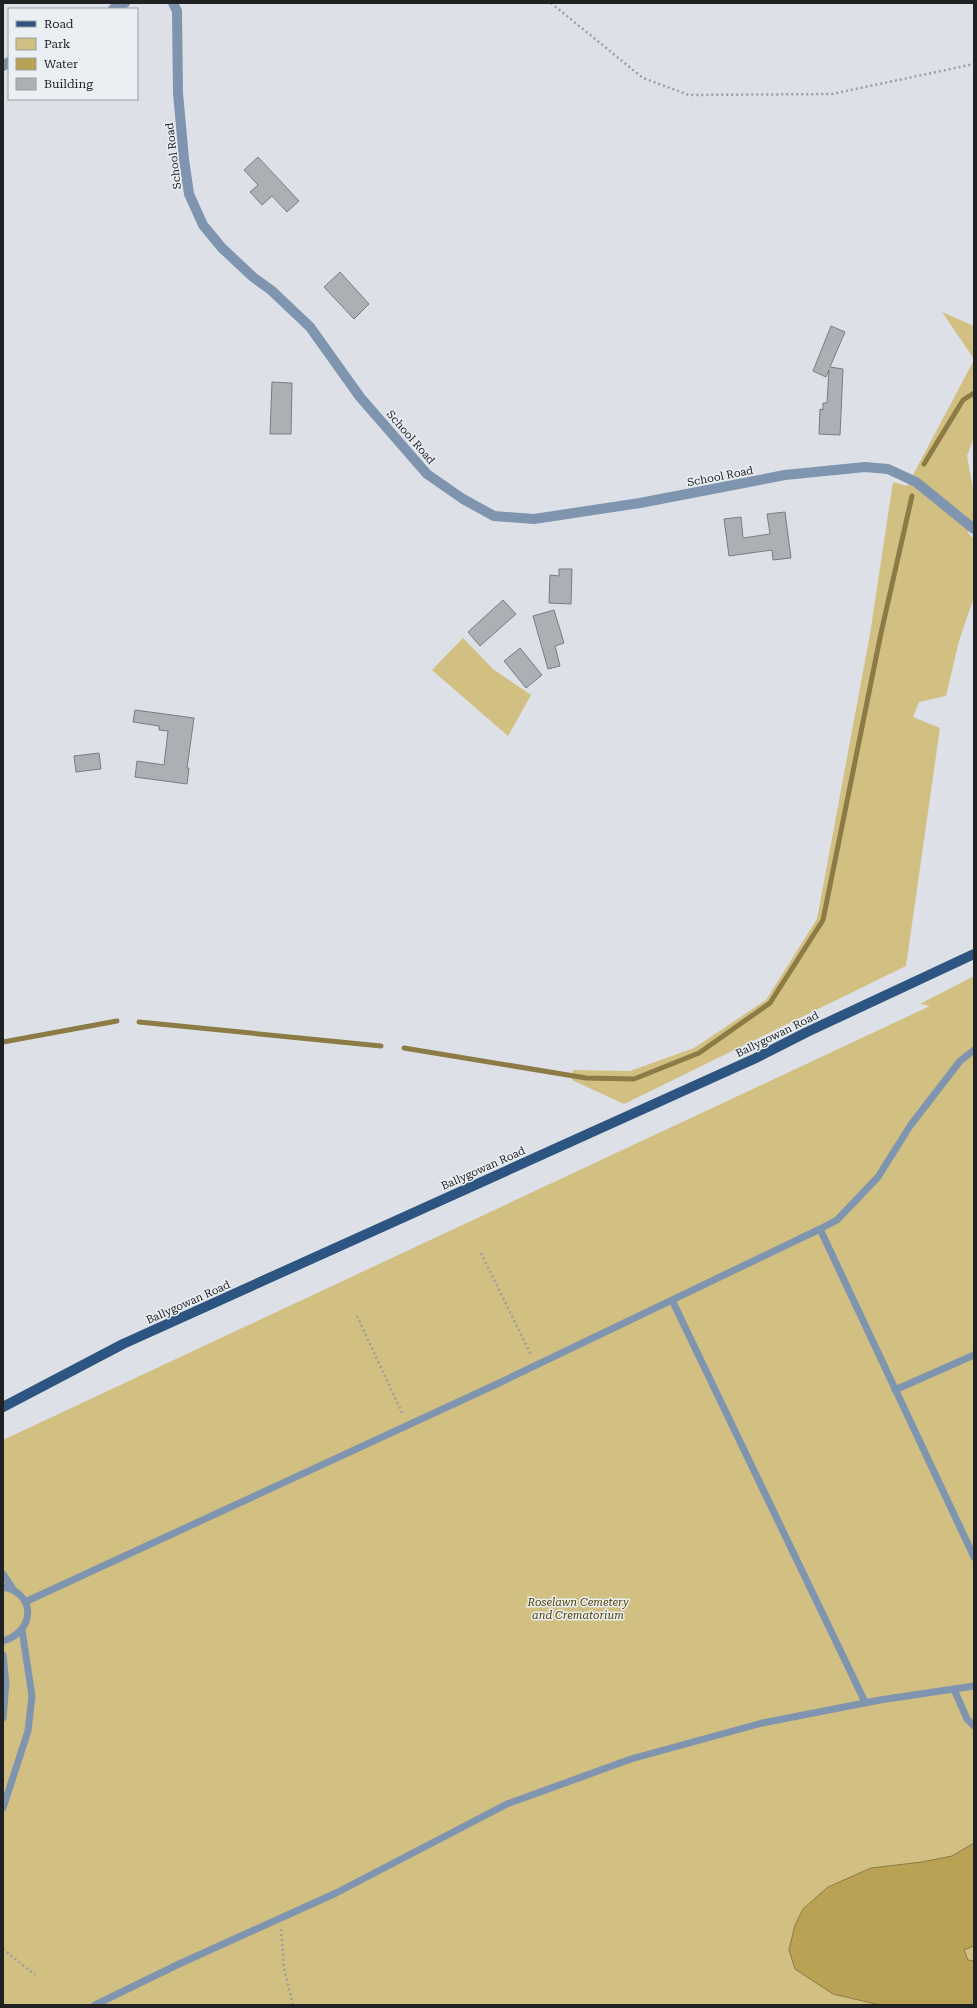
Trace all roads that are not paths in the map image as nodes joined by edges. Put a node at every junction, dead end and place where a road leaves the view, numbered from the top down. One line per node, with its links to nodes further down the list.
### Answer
1 (125, 3): 3 (street)
2 (173, 3): 4 (street, School Road)
3 (115, 8)
4 (974, 529)
5 (974, 954): 11 (main road, Ballygowan Road)
6 (974, 1050): 7 (lane)
7 (820, 1229): 8 (lane); 10 (lane)
8 (672, 1300): 16 (lane); 22 (lane)
9 (974, 1355): 10 (lane)
10 (895, 1390): 12 (lane)
11 (3, 1407)
12 (974, 1557)
13 (3, 1574): 15 (lane)
14 (3, 1587): 15 (lane)
15 (15, 1590): 16 (lane)
16 (25, 1602): 17 (lane)
17 (22, 1630): 18 (lane); 25 (lane)
18 (3, 1641)
19 (3, 1655): 23 (lane)
20 (974, 1686): 21 (lane)
21 (954, 1689): 22 (lane); 24 (lane)
22 (866, 1702): 26 (lane)
23 (3, 1718)
24 (974, 1726)
25 (3, 1808)
26 (94, 2005)

